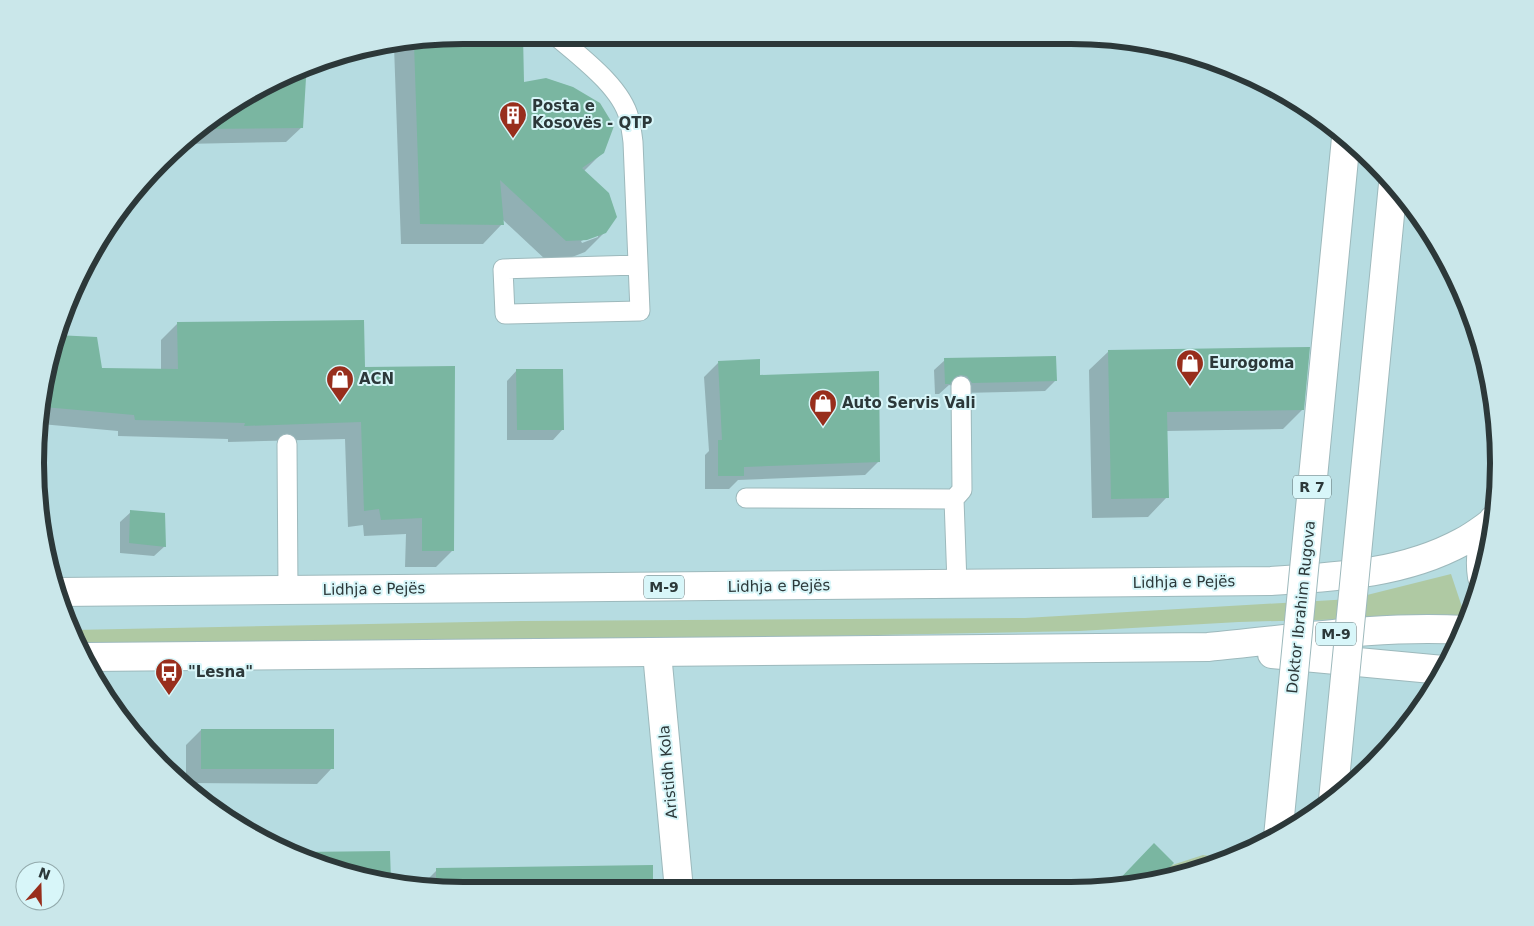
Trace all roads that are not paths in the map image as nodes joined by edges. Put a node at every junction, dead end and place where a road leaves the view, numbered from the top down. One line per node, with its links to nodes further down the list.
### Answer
1 (565, 44): 4 (lane)
2 (1345, 146): 19 (main road, Doktor Ibrahim Rugova / R 7, bridge)
3 (1392, 194): 18 (main road, bridge)
4 (638, 265): 4 (lane)
5 (961, 386): 8 (lane)
6 (287, 444): 11 (lane)
7 (746, 498): 8 (lane)
8 (954, 499): 10 (lane)
9 (1486, 525): 10 (main road, Lidhja e Pejës / M-9)
10 (956, 584): 11 (main road, Lidhja e Pejës / M-9)
11 (288, 590): 12 (main road, Lidhja e Pejës / M-9)
12 (64, 592)
13 (1455, 629): 14 (main road, M-9)
14 (1208, 647): 15 (main road, M-9); 17 (main road)
15 (657, 653): 16 (main road, M-9); 20 (main road, Aristidh Kola)
16 (92, 658)
17 (1436, 669)
18 (1333, 790)
19 (1279, 827)
20 (678, 882)

